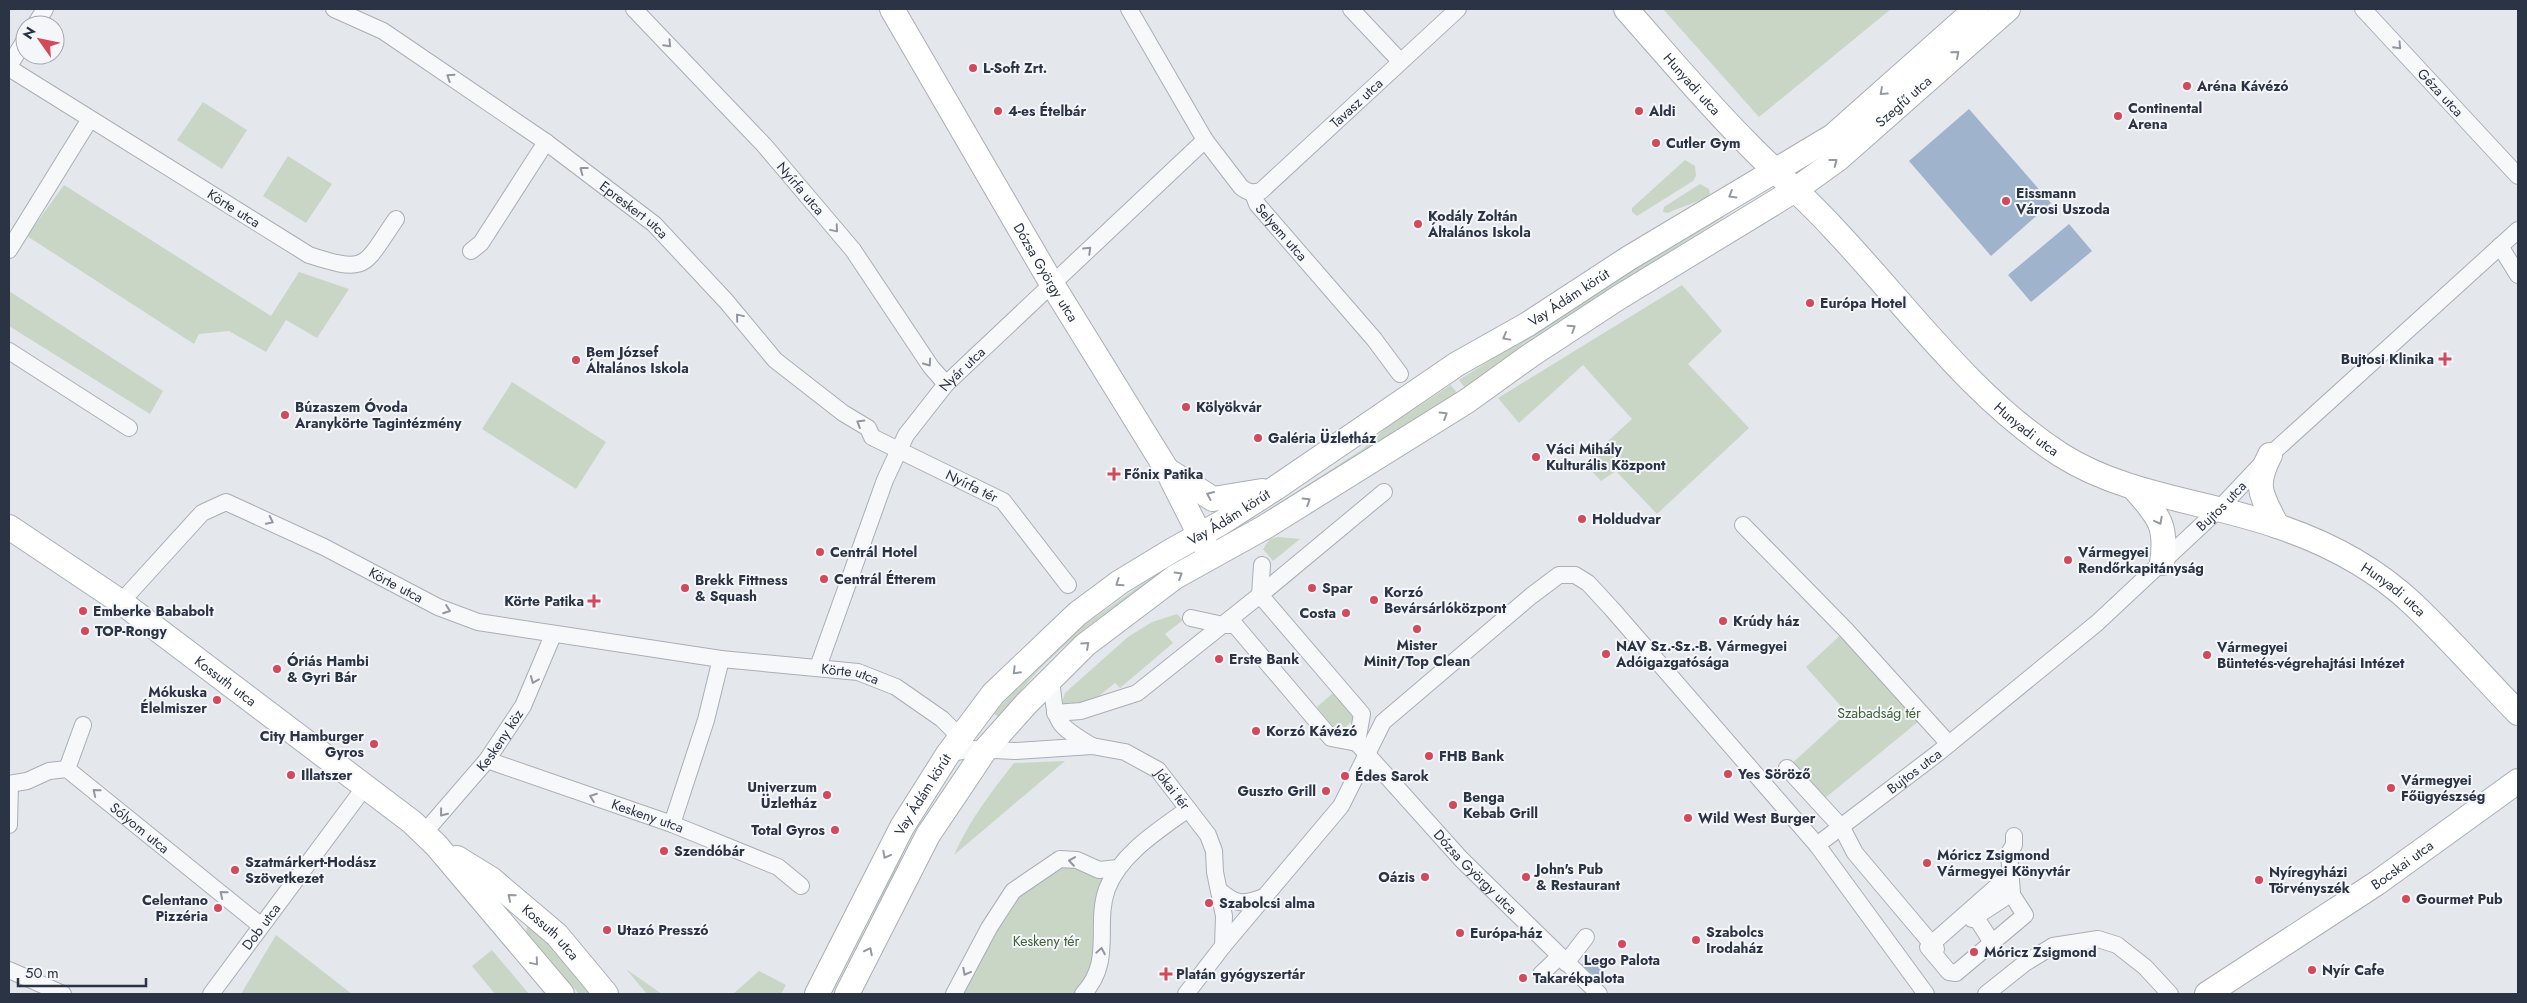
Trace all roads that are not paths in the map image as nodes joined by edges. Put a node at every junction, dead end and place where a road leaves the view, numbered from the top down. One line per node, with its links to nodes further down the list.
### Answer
1 (334, 9): 15 (street, Epreskert utca, one-way to 1)
2 (634, 9): 29 (street, Nyírfa utca, one-way to 29)
3 (892, 9): 26 (street, Dózsa György utca)
4 (1128, 9): 14 (street, Selyem utca)
5 (1351, 9): 11 (street)
6 (1458, 9): 11 (street, Tavasz utca)
7 (1626, 9): 16 (street, Hunyadi utca)
8 (1976, 9): 16 (street, Szegfű utca, one-way to 16)
9 (2008, 9): 18 (street, Szegfű utca, one-way to 9)
10 (2365, 9): 17 (street, Géza utca, one-way to 17)
11 (1400, 61): 19 (street, Tavasz utca)
12 (9, 67): 13 (street, Körte utca)
13 (90, 119): 20 (street, Körte utca); 23 (street)
14 (1204, 140): 19 (street, Selyem utca); 26 (street, Nyár utca, one-way to 14)
15 (546, 142): 24 (street); 31 (street, Epreskert utca, one-way to 15)
16 (1774, 170): 18 (street, Hunyadi utca); 35 (street, Vay Ádám körút, one-way to 35)
17 (2518, 176)
18 (1795, 190): 34 (street, Hunyadi utca); 42 (street, Vay Ádám körút, one-way to 18)
19 (1253, 193): 28 (street, Selyem utca)
20 (396, 219)
21 (2518, 230): 22 (street, Bujtos utca)
22 (2500, 246): 25 (street); 32 (street, Bujtos utca)
23 (9, 250)
24 (472, 251)
25 (2518, 275)
26 (1052, 284): 29 (street, Nyár utca); 33 (street, Dózsa György utca)
27 (9, 351): 30 (street)
28 (1400, 374)
29 (946, 384): 31 (street, Nyár utca)
30 (130, 428)
31 (898, 451): 45 (street, Nyírfa tér); 52 (street, Nyár utca)
32 (2270, 455): 37 (street, Bujtos utca); 39 (street)
33 (1167, 470): 35 (street, one-way to 33); 41 (street, Dózsa György utca)
34 (2133, 487): 37 (street, Hunyadi utca); 43 (street, one-way to 43)
35 (1274, 489): 41 (street, Vay Ádám körút)
36 (1384, 492): 46 (street)
37 (2219, 509): 39 (street, Hunyadi utca); 43 (street, Bujtos utca)
38 (1742, 525): 57 (street)
39 (2277, 526): 55 (street, Hunyadi utca)
40 (9, 527): 47 (street, Kossuth utca)
41 (1200, 536): 42 (street, Dózsa György utca); 59 (street, Vay Ádám körút, one-way to 59)
42 (1212, 557): 53 (street, Vay Ádám körút, one-way to 42)
43 (2162, 563): 57 (street, Bujtos utca)
44 (1262, 565): 46 (street)
45 (1068, 585)
46 (1260, 595): 49 (street); 60 (street)
47 (121, 602): 50 (street, Körte utca, one-way to 50); 67 (street, Kossuth utca)
48 (1191, 618): 49 (street)
49 (1223, 625): 54 (street); 60 (street)
50 (553, 635): 51 (street, Körte utca); 62 (street, Keskeny köz, one-way to 62)
51 (721, 659): 52 (street, Körte utca); 69 (street)
52 (818, 667): 59 (street, Körte utca)
53 (1051, 678): 54 (street); 61 (street, Vay Ádám körút)
54 (1055, 713): 58 (street)
55 (2518, 713)
56 (83, 725): 64 (street)
57 (1949, 744): 71 (street, Bujtos utca)
58 (1092, 746): 61 (street, Jókai tér); 68 (street, Jókai tér)
59 (956, 748): 61 (street, Jókai tér); 72 (street); 83 (street, Vay Ádám körút, one-way to 83)
60 (1362, 748): 75 (street); 80 (street); 88 (street, Dózsa György utca)
61 (985, 750): 72 (street, Vay Ádám körút)
62 (487, 760): 69 (street, Keskeny utca, one-way to 62); 74 (street, Keskeny köz, one-way to 74)
63 (1787, 768): 71 (street)
64 (68, 769): 66 (street); 82 (street, Sólyom utca, one-way to 64)
65 (2518, 781): 105 (street, Bocskai utca)
66 (9, 784): 70 (street)
67 (364, 788): 74 (street, Kossuth utca); 82 (street, Dob utca)
68 (1188, 809): 76 (street); 78 (street, Jókai tér)
69 (672, 824): 77 (street, Keskeny utca)
70 (9, 825)
71 (1842, 828): 75 (street, Bujtos utca); 87 (street)
72 (928, 835): 97 (street, Vay Ádám körút, one-way to 72)
73 (2014, 836): 79 (street)
74 (430, 839): 93 (street, Kossuth utca, one-way to 93); 94 (street, Kossuth utca, one-way to 74)
75 (1817, 845): 102 (street)
76 (1118, 868): 98 (street, one-way to 98); 99 (street, one-way to 76)
77 (801, 886)
78 (1219, 890): 80 (street); 86 (street, Jókai tér)
79 (2012, 893): 81 (street); 85 (street); 87 (street)
80 (1264, 897): 86 (street)
81 (1975, 916): 85 (street); 87 (street)
82 (260, 925): 92 (street, Dob utca)
83 (848, 932): 95 (street); 96 (street, Vay Ádám körút)
84 (1586, 937): 88 (street)
85 (1991, 941): 87 (street)
86 (1223, 946): 100 (street)
87 (1934, 946)
88 (1562, 960): 90 (street); 101 (street, Dózsa György utca)
89 (9, 970): 91 (street)
90 (1541, 974)
91 (63, 994)
92 (211, 994)
93 (562, 994)
94 (606, 994)
95 (803, 994)
96 (817, 994)
97 (848, 994)
98 (954, 994)
99 (1083, 994)
100 (1186, 994)
101 (1599, 994)
102 (1926, 994)
103 (1986, 994): 104 (street)
104 (2170, 994)
105 (2207, 994)

